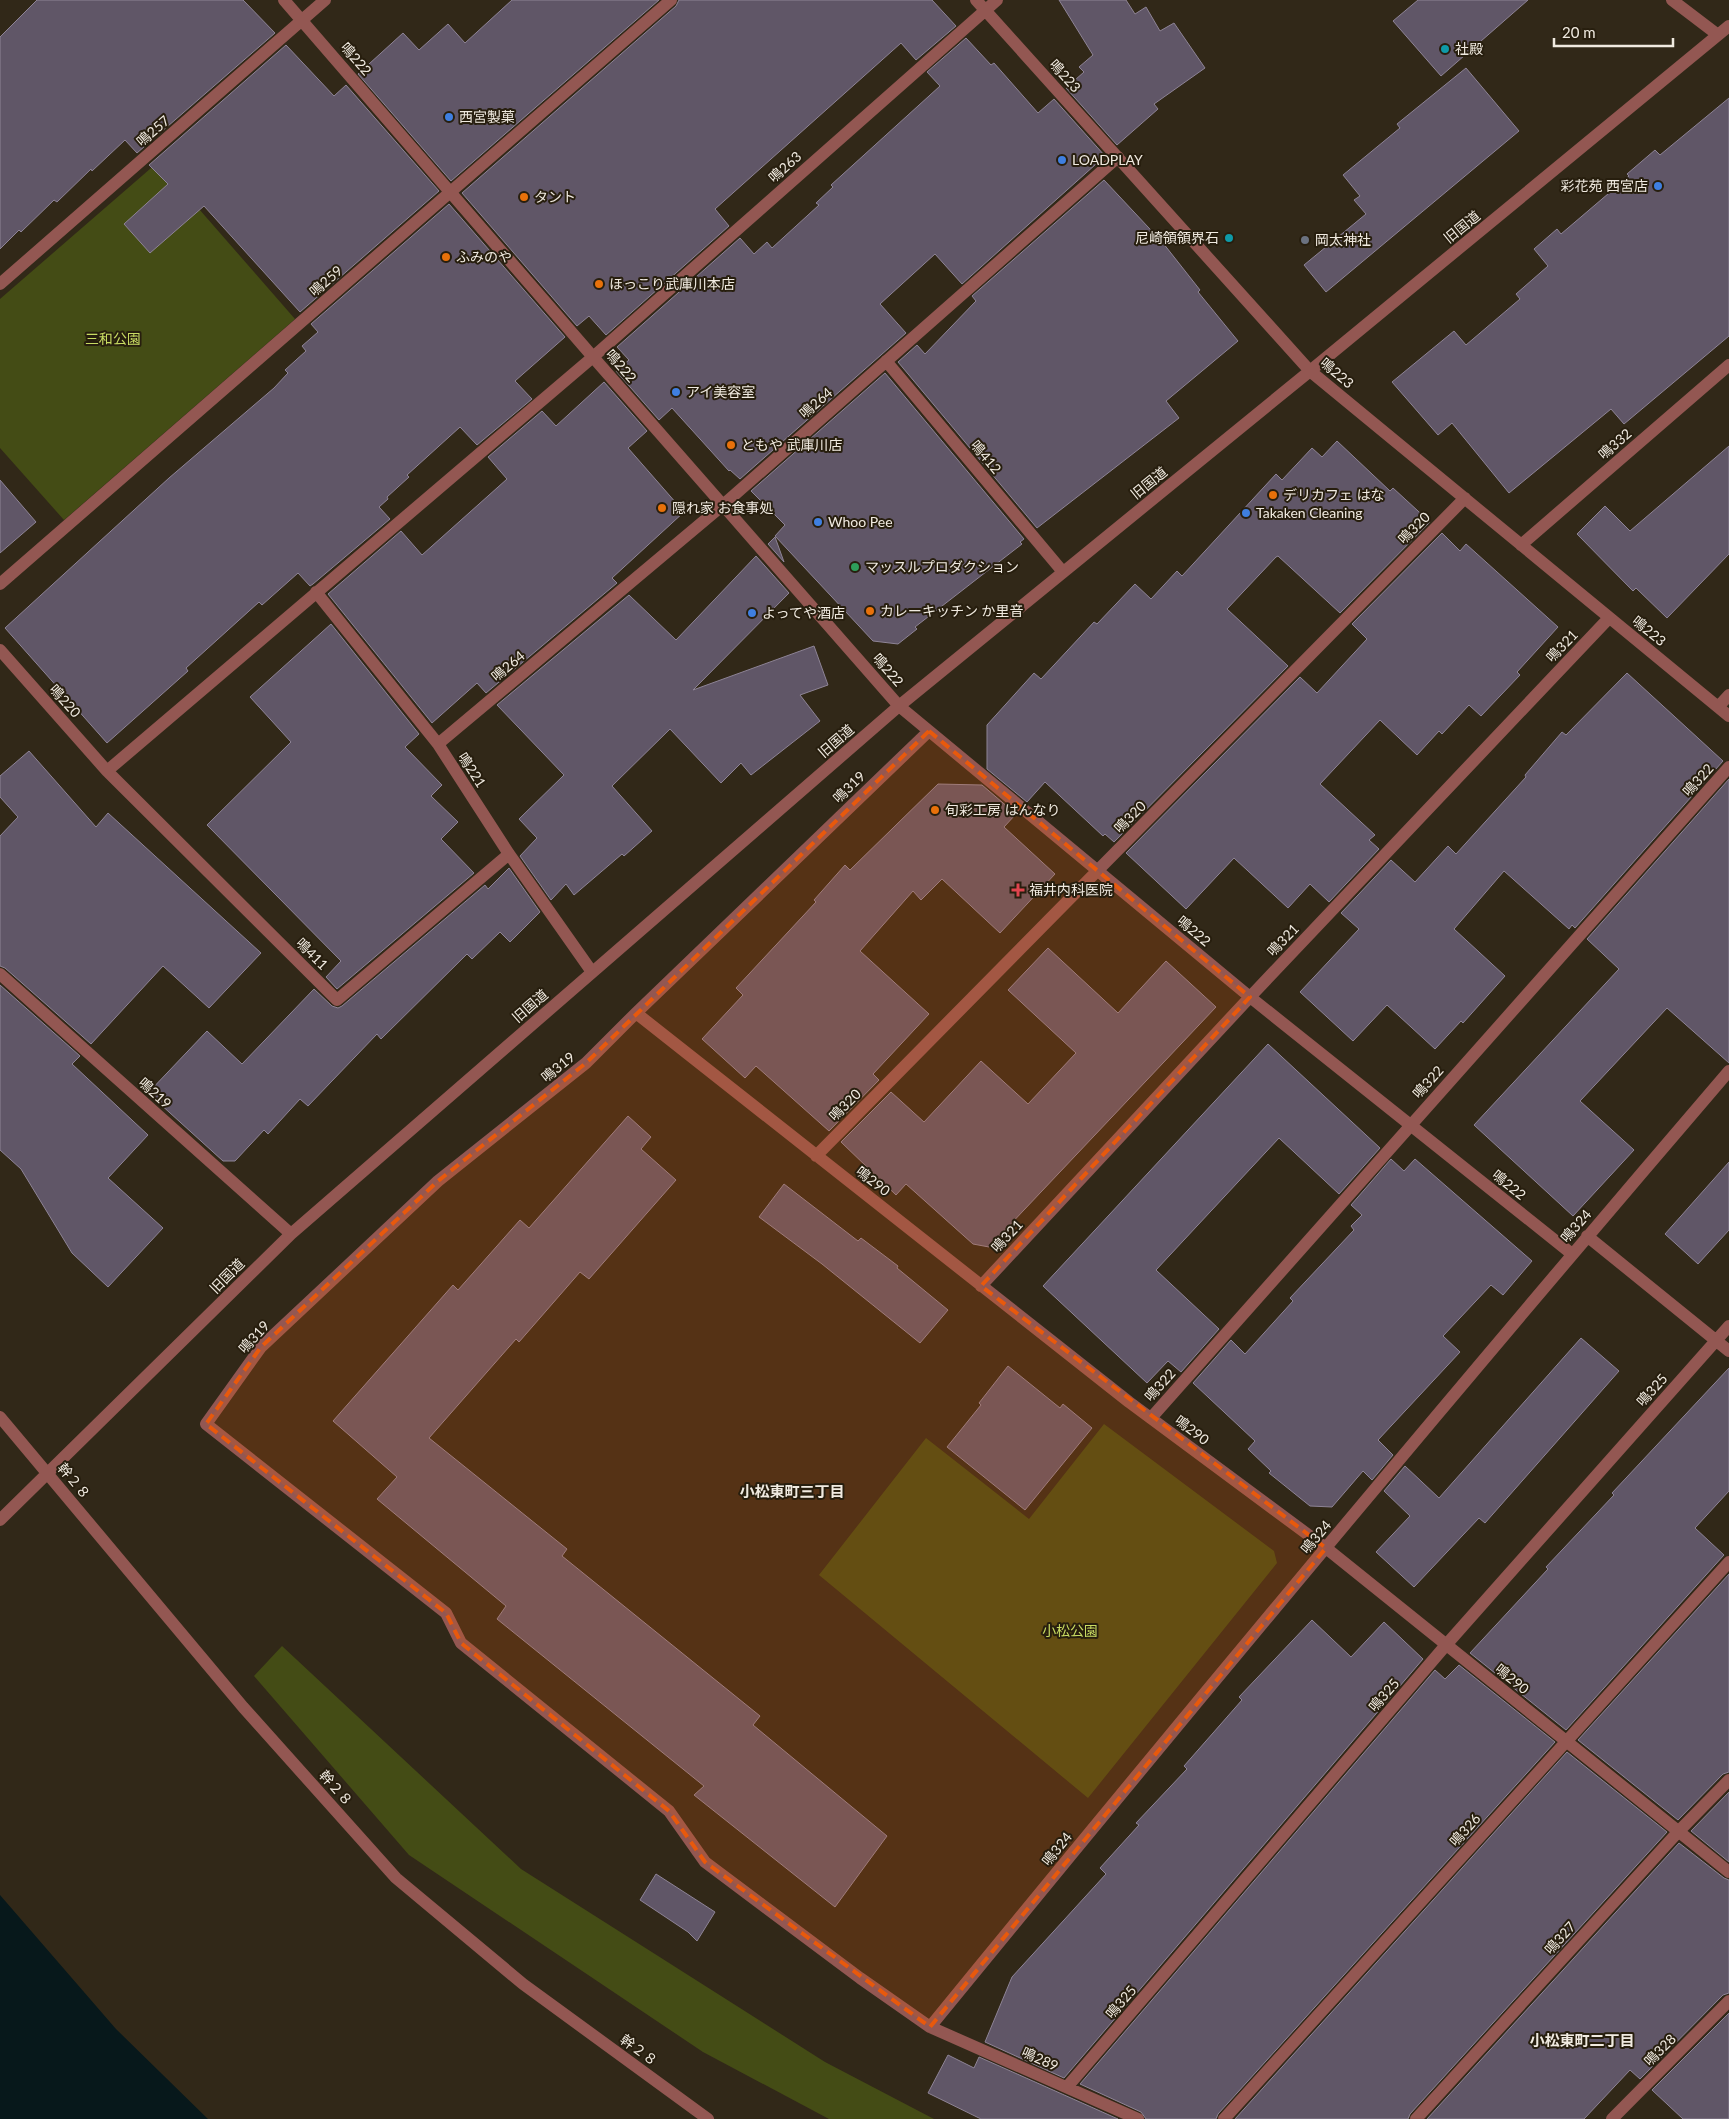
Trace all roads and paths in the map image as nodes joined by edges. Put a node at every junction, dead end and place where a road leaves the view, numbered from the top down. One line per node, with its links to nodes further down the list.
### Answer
1 (284, 0): 7 (street, 鳴222)
2 (325, 0): 7 (street, 鳴257)
3 (671, 0): 11 (street, 鳴259)
4 (996, 0): 6 (street, 鳴263)
5 (1672, 0): 9 (street)
6 (980, 5): 10 (street, 鳴223); 13 (street, 鳴263)
7 (302, 20): 11 (street, 鳴222); 12 (street, 鳴257)
8 (1729, 26): 9 (street, 旧国道)
9 (1718, 35): 16 (street, 旧国道)
10 (1118, 158): 14 (street, 鳴264); 16 (street, 鳴223)
11 (451, 192): 13 (street, 鳴222); 21 (street, 鳴259)
12 (0, 284)
13 (593, 357): 18 (street, 鳴222); 22 (street, 鳴263)
14 (886, 361): 18 (street, 鳴264); 20 (street, 鳴412)
15 (1729, 365): 19 (street, 鳴332)
16 (1310, 371): 17 (street, 鳴223); 20 (street, 旧国道)
17 (1465, 498): 19 (street, 鳴223); 34 (street, 鳴320)
18 (723, 504): 26 (street, 鳴222); 30 (street, 鳴264)
19 (1521, 545): 23 (street, 鳴223)
20 (1063, 572): 26 (street, 旧国道)
21 (0, 584)
22 (316, 592): 30 (street, 鳴221); 32 (street, 鳴263)
23 (1610, 618): 27 (street, 鳴223); 37 (street, 鳴321)
24 (0, 650): 32 (street, 鳴220)
25 (1729, 695): 27 (street)
26 (899, 706): 29 (street, 鳴222); 35 (street, 旧国道)
27 (1718, 707): 28 (street, 鳴223)
28 (1729, 716)
29 (929, 730): 34 (street, 鳴222); 38 (street, 鳴319)
30 (438, 744): 33 (street, 鳴221)
31 (1729, 767): 40 (street, 鳴322)
32 (107, 771): 33 (street, 鳴411)
33 (509, 854): 35 (street, 鳴221)
34 (1098, 871): 37 (street, 鳴222); 41 (street, 鳴320)
35 (592, 972): 42 (street, 旧国道)
36 (0, 974): 42 (street, 鳴219)
37 (1250, 997): 40 (street, 鳴222); 45 (street, 鳴321)
38 (636, 1014): 41 (street, 鳴290); 51 (street, 鳴319)
39 (1729, 1071): 43 (street, 鳴324)
40 (1410, 1125): 44 (street, 鳴222); 50 (street, 鳴322)
41 (816, 1156): 45 (street, 鳴290)
42 (291, 1234): 52 (street, 旧国道)
43 (1587, 1236): 44 (street, 鳴324); 47 (street)
44 (1572, 1254): 54 (street, 鳴324)
45 (981, 1286): 50 (street, 鳴290)
46 (1729, 1326): 47 (street, 鳴325)
47 (1716, 1341): 48 (street); 56 (street, 鳴325)
48 (1729, 1351)
49 (0, 1417): 52 (street, 幹２８)
50 (1151, 1418): 54 (street, 鳴290)
51 (206, 1424): 62 (street, 鳴289)
52 (48, 1473): 53 (street, 旧国道); 64 (street, 幹２８)
53 (0, 1520)
54 (1326, 1548): 56 (street, 鳴290); 62 (street, 鳴324)
55 (1729, 1562): 57 (street, 鳴326)
56 (1446, 1645): 57 (street, 鳴290); 63 (street, 鳴325)
57 (1566, 1742): 59 (street, 鳴290); 66 (street, 鳴326)
58 (1729, 1780): 59 (street, 鳴327)
59 (1678, 1832): 60 (street, 鳴290); 67 (street, 鳴327)
60 (1729, 1872)
61 (1729, 2001): 68 (street, 鳴328)
62 (930, 2027): 63 (street, 鳴289)
63 (1067, 2087): 65 (street, 鳴289)
64 (708, 2119)
65 (1138, 2119)
66 (1224, 2119)
67 (1416, 2119)
68 (1612, 2119)

